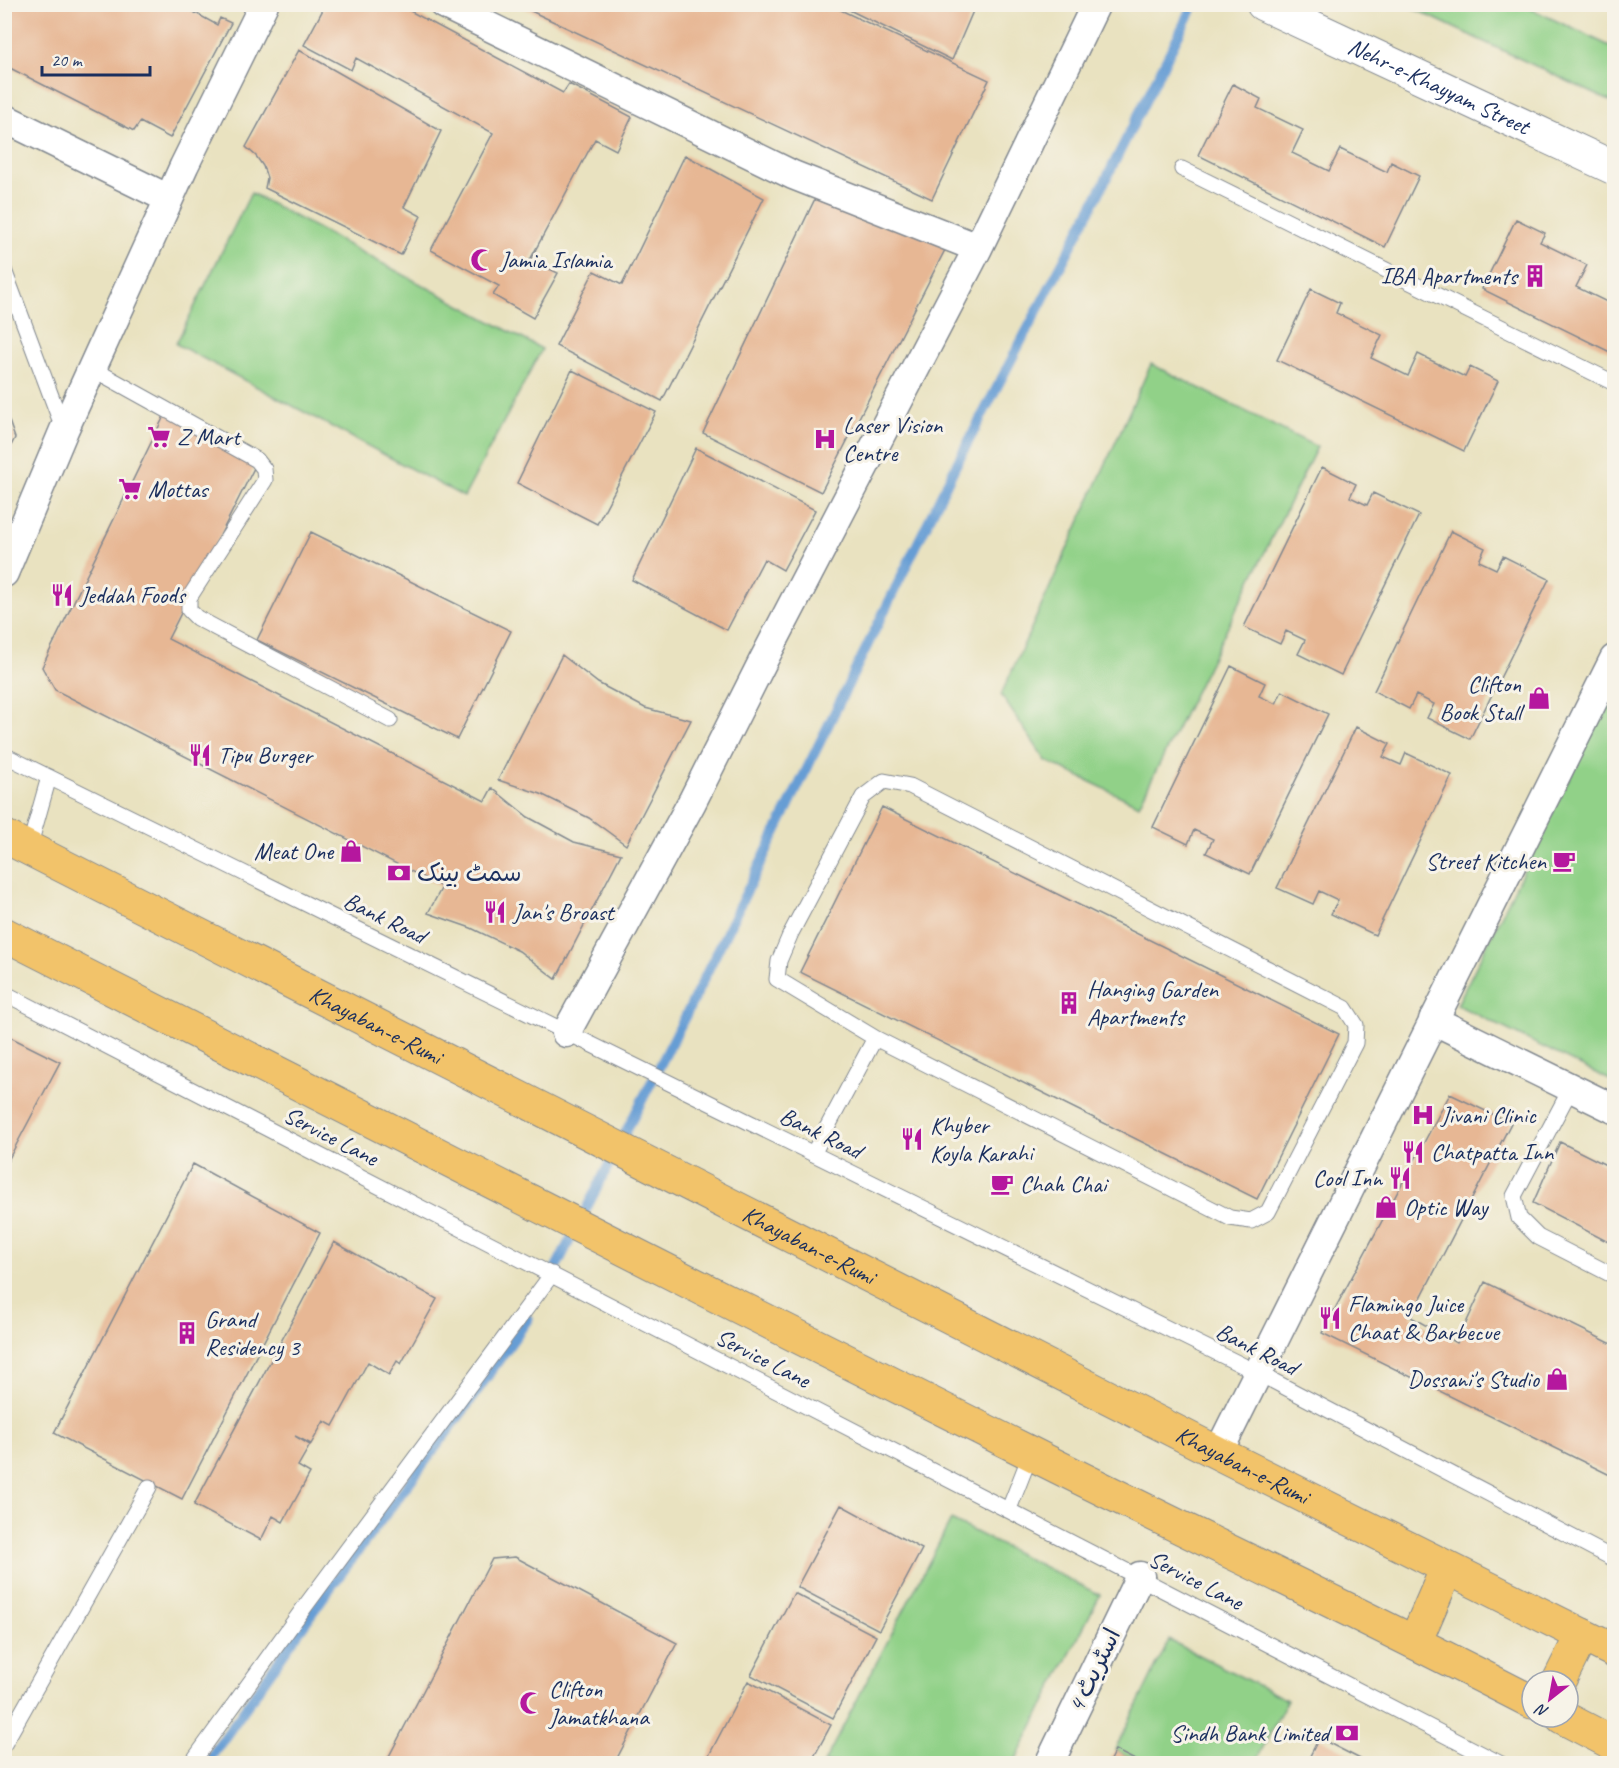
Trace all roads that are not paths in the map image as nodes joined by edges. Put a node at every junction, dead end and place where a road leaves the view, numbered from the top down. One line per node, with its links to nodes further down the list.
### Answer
1 (264, 4): 8 (street)
2 (443, 4): 9 (street)
3 (1096, 4): 9 (street)
4 (1263, 4): 6 (street, Nehr-e-Khayyam Street)
5 (4, 118): 8 (street)
6 (1614, 168)
7 (1182, 169): 12 (lane)
8 (169, 199): 11 (street)
9 (978, 248): 23 (street)
10 (4, 270): 13 (lane)
11 (93, 369): 13 (street); 16 (lane)
12 (1614, 383)
13 (64, 430): 14 (street)
14 (4, 573)
15 (1614, 659): 22 (street)
16 (390, 720)
17 (4, 755): 18 (lane, Bank Road)
18 (49, 777): 19 (lane); 23 (lane, Bank Road)
19 (17, 842): 31 (main road, Khayaban-e-Rumi)
20 (4, 934): 32 (main road)
21 (4, 993): 28 (lane, Service Lane)
22 (1433, 1020): 25 (street); 30 (street)
23 (566, 1033): 27 (lane, Bank Road)
24 (875, 1038): 24 (lane); 27 (lane)
25 (1571, 1088): 26 (street); 29 (lane)
26 (1614, 1109)
27 (813, 1155): 30 (lane, Bank Road)
28 (552, 1274): 34 (lane, Service Lane); 46 (lane)
29 (1614, 1276)
30 (1258, 1373): 31 (street); 35 (lane, Bank Road)
31 (1218, 1453): 36 (main road, Khayaban-e-Rumi)
32 (1031, 1454): 34 (lane); 39 (main road)
33 (149, 1487): 44 (lane)
34 (1008, 1509): 37 (lane, Service Lane)
35 (1614, 1559)
36 (1448, 1568): 38 (main road, Khayaban-e-Rumi); 39 (main road)
37 (1140, 1576): 47 (street, اسٹریٹ 4); 48 (lane, Service Lane)
38 (1582, 1635): 40 (main road, Khayaban-e-Rumi); 41 (main road)
39 (1415, 1642): 42 (main road)
40 (1614, 1651)
41 (1565, 1669)
42 (1520, 1696)
43 (1580, 1726): 45 (main road)
44 (4, 1744)
45 (1614, 1744)
46 (191, 1764)
47 (1049, 1764)
48 (1502, 1764)

